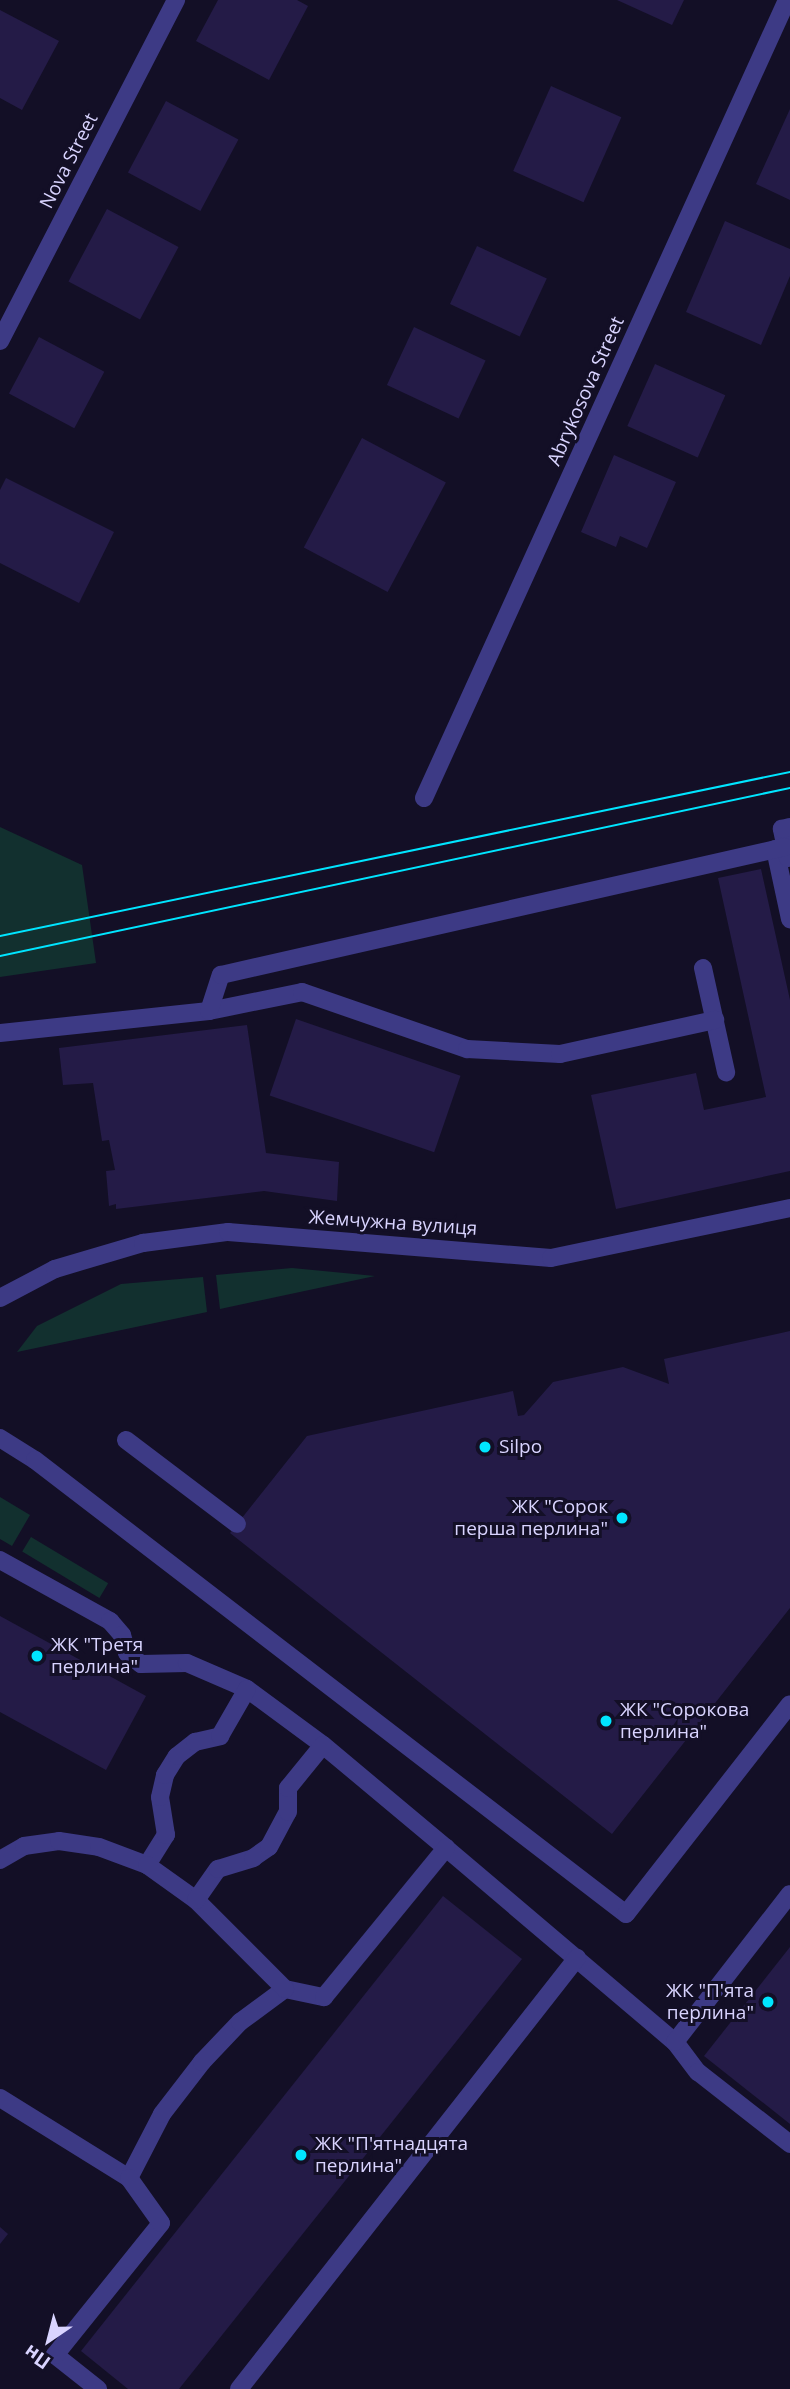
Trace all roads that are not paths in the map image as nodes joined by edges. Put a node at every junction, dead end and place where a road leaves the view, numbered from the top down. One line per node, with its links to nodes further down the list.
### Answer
1 (176, 0): 3 (street, Nova Street)
2 (787, 0): 4 (street, Abrykosova Street)
3 (0, 341)
4 (424, 799)
5 (790, 827): 6 (street)
6 (780, 848): 7 (street); 8 (street); 10 (street)
7 (790, 869)
8 (790, 919)
9 (703, 968): 11 (street)
10 (209, 1011): 11 (street); 12 (street)
11 (715, 1020): 13 (street)
12 (0, 1033)
13 (726, 1072)
14 (790, 1208): 15 (street, Жемчужна вулиця)
15 (0, 1298)
16 (0, 1438): 21 (street)
17 (126, 1440): 18 (street)
18 (237, 1524)
19 (0, 1560): 20 (street)
20 (247, 1689): 22 (street); 25 (street)
21 (790, 1704)
22 (323, 1745): 23 (street); 27 (street)
23 (446, 1849): 28 (street); 29 (street)
24 (0, 1860): 25 (street)
25 (147, 1865): 27 (street)
26 (790, 1894): 30 (street)
27 (196, 1900): 29 (street)
28 (577, 1958): 30 (street); 35 (street)
29 (285, 1989): 33 (street)
30 (675, 2042): 32 (street)
31 (0, 2098): 33 (street)
32 (790, 2144)
33 (129, 2178): 34 (street)
34 (98, 2389)
35 (239, 2389)

